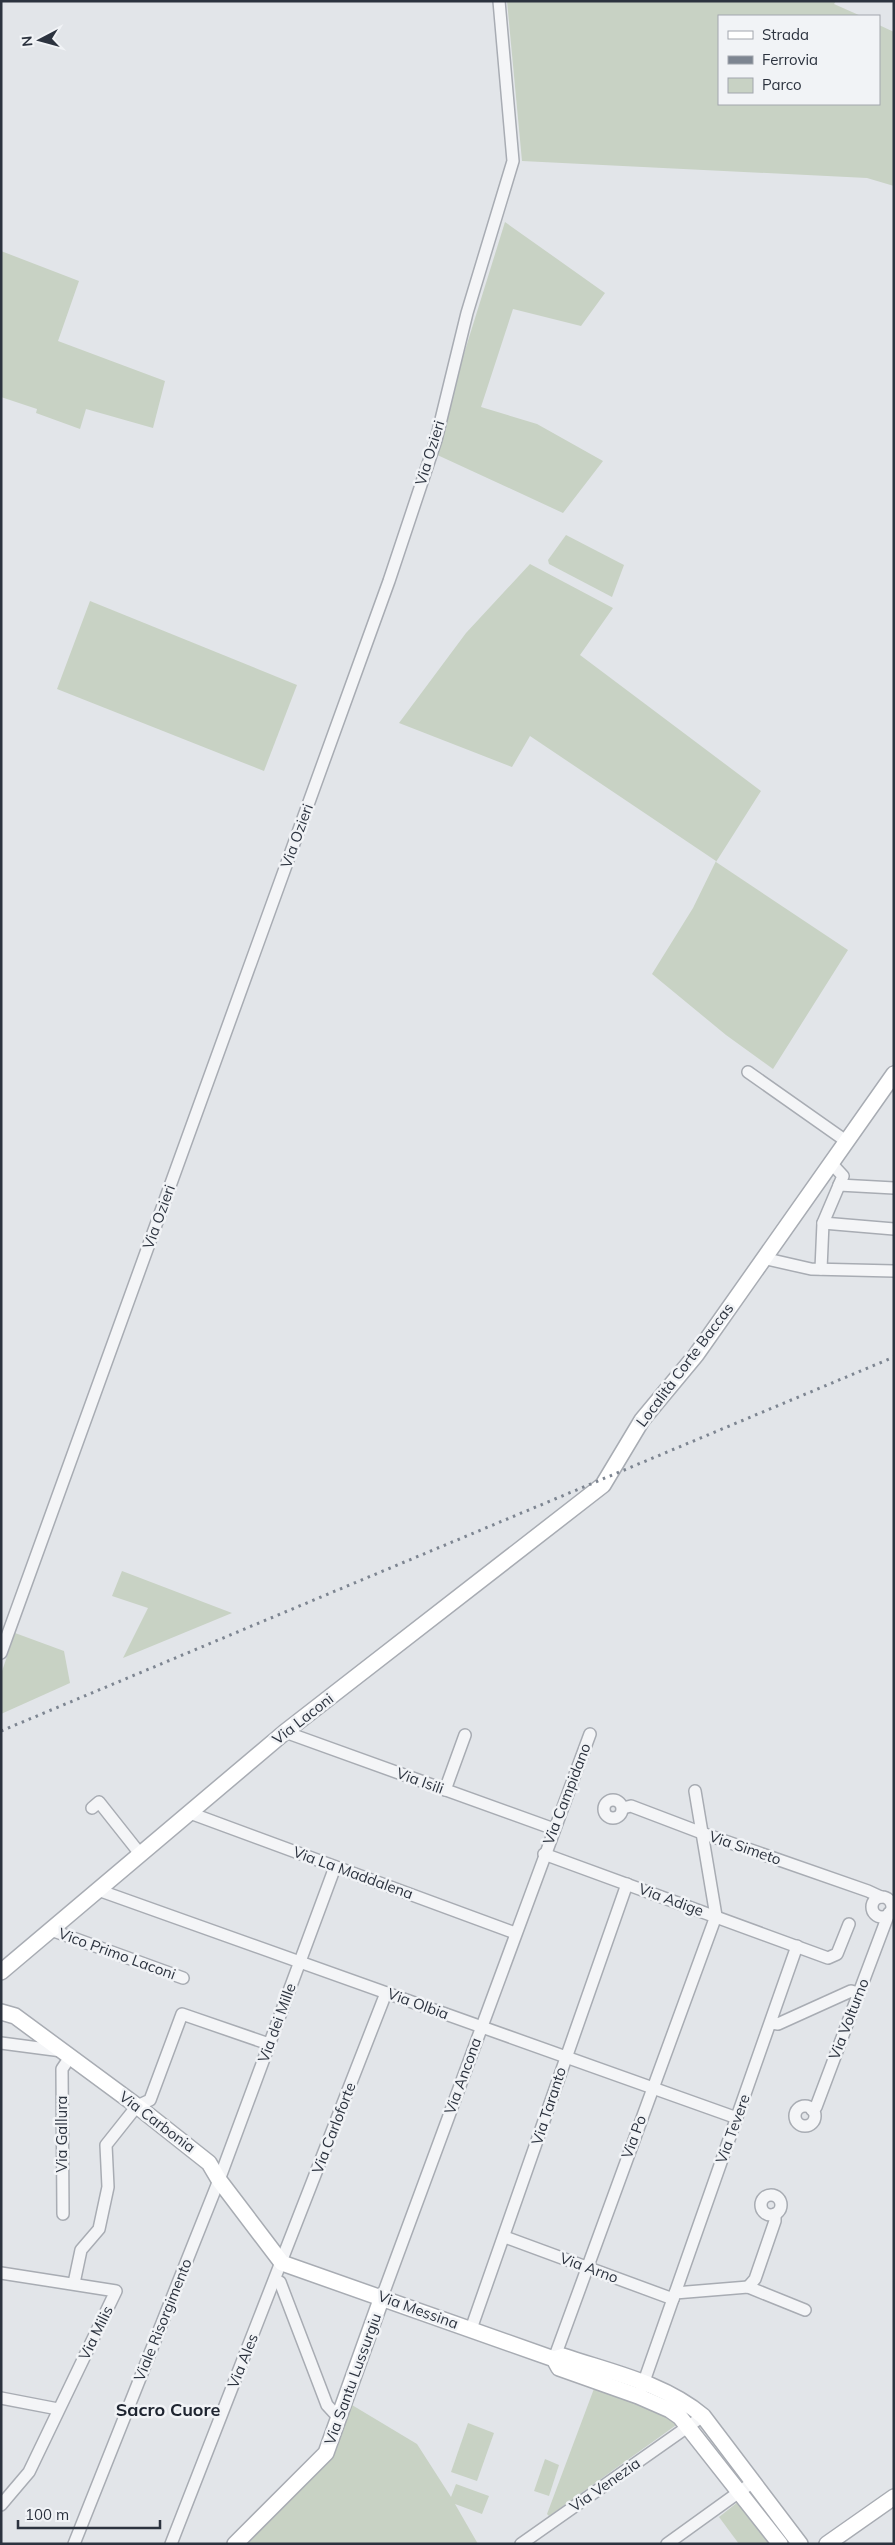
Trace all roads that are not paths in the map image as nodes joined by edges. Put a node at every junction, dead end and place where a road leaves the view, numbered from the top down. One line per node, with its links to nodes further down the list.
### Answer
1 (499, 1): 14 (street, Via Ozieri)
2 (748, 1072): 4 (street)
3 (894, 1074): 4 (street, Località Corte Baccas)
4 (846, 1141): 5 (street, Località Corte Baccas)
5 (831, 1163): 6 (street); 10 (street, Località Corte Baccas)
6 (839, 1185): 7 (street); 8 (street)
7 (894, 1188)
8 (823, 1223): 9 (street); 11 (street)
9 (894, 1230)
10 (763, 1258): 11 (street); 13 (street, Località Corte Baccas)
11 (821, 1269): 12 (street)
12 (894, 1271)
13 (610, 1475): 15 (street, Via Laconi)
14 (1, 1653)
15 (285, 1732): 18 (street, Via Isili); 22 (street, Via Laconi)
16 (590, 1734): 23 (street, Via Campidano)
17 (465, 1736): 18 (street)
18 (445, 1790): 23 (street, Via Isili)
19 (695, 1790): 24 (street)
20 (92, 1808): 26 (street)
21 (623, 1808): 24 (street, Via Simeto)
22 (190, 1813): 26 (street, Via Laconi); 27 (street, Via La Maddalena)
23 (554, 1830): 25 (street, Via Campidano)
24 (702, 1833): 30 (street, Via Simeto); 32 (street)
25 (544, 1854): 28 (street, Via Adige); 35 (street, Via Ancona)
26 (141, 1855): 29 (street, Via Laconi)
27 (335, 1867): 35 (street, Via La Maddalena); 37 (street, Via dei Mille)
28 (627, 1884): 32 (street, Via Adige); 48 (street, Via Taranto)
29 (98, 1890): 34 (street, Via Laconi); 37 (street, Via Olbia)
30 (877, 1901): 31 (street); 31 (street)
31 (884, 1914): 41 (street, Via Volturno)
32 (716, 1916): 36 (street, Via Adige); 49 (street, Via Po)
33 (849, 1924): 36 (street)
34 (51, 1930): 38 (street, Via Laconi); 39 (street, Vico Primo Laconi)
35 (515, 1933): 44 (street, Via Ancona)
36 (797, 1946): 43 (street, Via Tevere)
37 (300, 1962): 40 (street, Via Olbia); 46 (street, Via dei Mille)
38 (1, 1972)
39 (183, 1978)
40 (386, 1993): 44 (street, Via Olbia); 57 (street, Via Carloforte)
41 (858, 1993): 43 (street); 51 (street, Via Volturno)
42 (2, 2011): 47 (street, Via Carbonia)
43 (771, 2023): 52 (street, Via Tevere)
44 (481, 2027): 48 (street, Via Olbia); 64 (street, Via Ancona)
45 (1, 2043): 47 (street)
46 (269, 2044): 50 (street); 53 (street, Via dei Mille)
47 (66, 2054): 50 (street, Via Carbonia); 54 (street, Via Gallura)
48 (565, 2057): 49 (street, Via Olbia); 56 (street, Via Taranto)
49 (652, 2088): 52 (street, Via Olbia); 58 (street, Via Po)
50 (137, 2106): 53 (street, Via Carbonia); 61 (street)
51 (812, 2110)
52 (737, 2118): 63 (street, Via Tevere)
53 (219, 2180): 57 (street, Via Carbonia); 80 (street, Viale Risorgimento)
54 (63, 2214)
55 (775, 2214): 62 (street)
56 (505, 2237): 58 (street, Via Arno); 66 (street, Via Taranto)
57 (282, 2263): 60 (street, Via Ales); 64 (street, Via Messina)
58 (587, 2267): 63 (street, Via Arno); 67 (street, Via Po)
59 (1, 2273): 61 (street)
60 (275, 2280): 72 (street); 81 (street, Via Ales)
61 (74, 2283): 70 (street, Via Milis)
62 (748, 2287): 63 (street); 65 (street)
63 (674, 2296): 68 (street, Via Tevere)
64 (382, 2297): 66 (street, Via Messina); 72 (street, Via Santu Lussurgiu)
65 (805, 2310)
66 (471, 2330): 67 (street, Via Messina)
67 (554, 2359): 68 (street, Via Messina)
68 (641, 2390): 71 (street, Via Messina); 73 (street, Via Messina)
69 (1, 2398): 70 (street)
70 (58, 2409): 77 (street, Via Milis)
71 (703, 2416): 73 (street); 74 (street, Via Messina)
72 (338, 2418): 82 (street, Via Santu Lussurgiu)
73 (689, 2427): 75 (street, Via Messina); 83 (street, Via Venezia)
74 (753, 2482): 75 (street); 86 (street, Via Messina)
75 (740, 2492): 84 (street); 85 (street, Via Messina)
76 (894, 2496): 79 (street)
77 (1, 2505)
78 (894, 2510): 79 (street)
79 (861, 2520): 87 (street)
80 (74, 2544)
81 (171, 2544)
82 (235, 2544)
83 (521, 2544)
84 (666, 2544)
85 (780, 2544)
86 (800, 2544)
87 (826, 2544)

